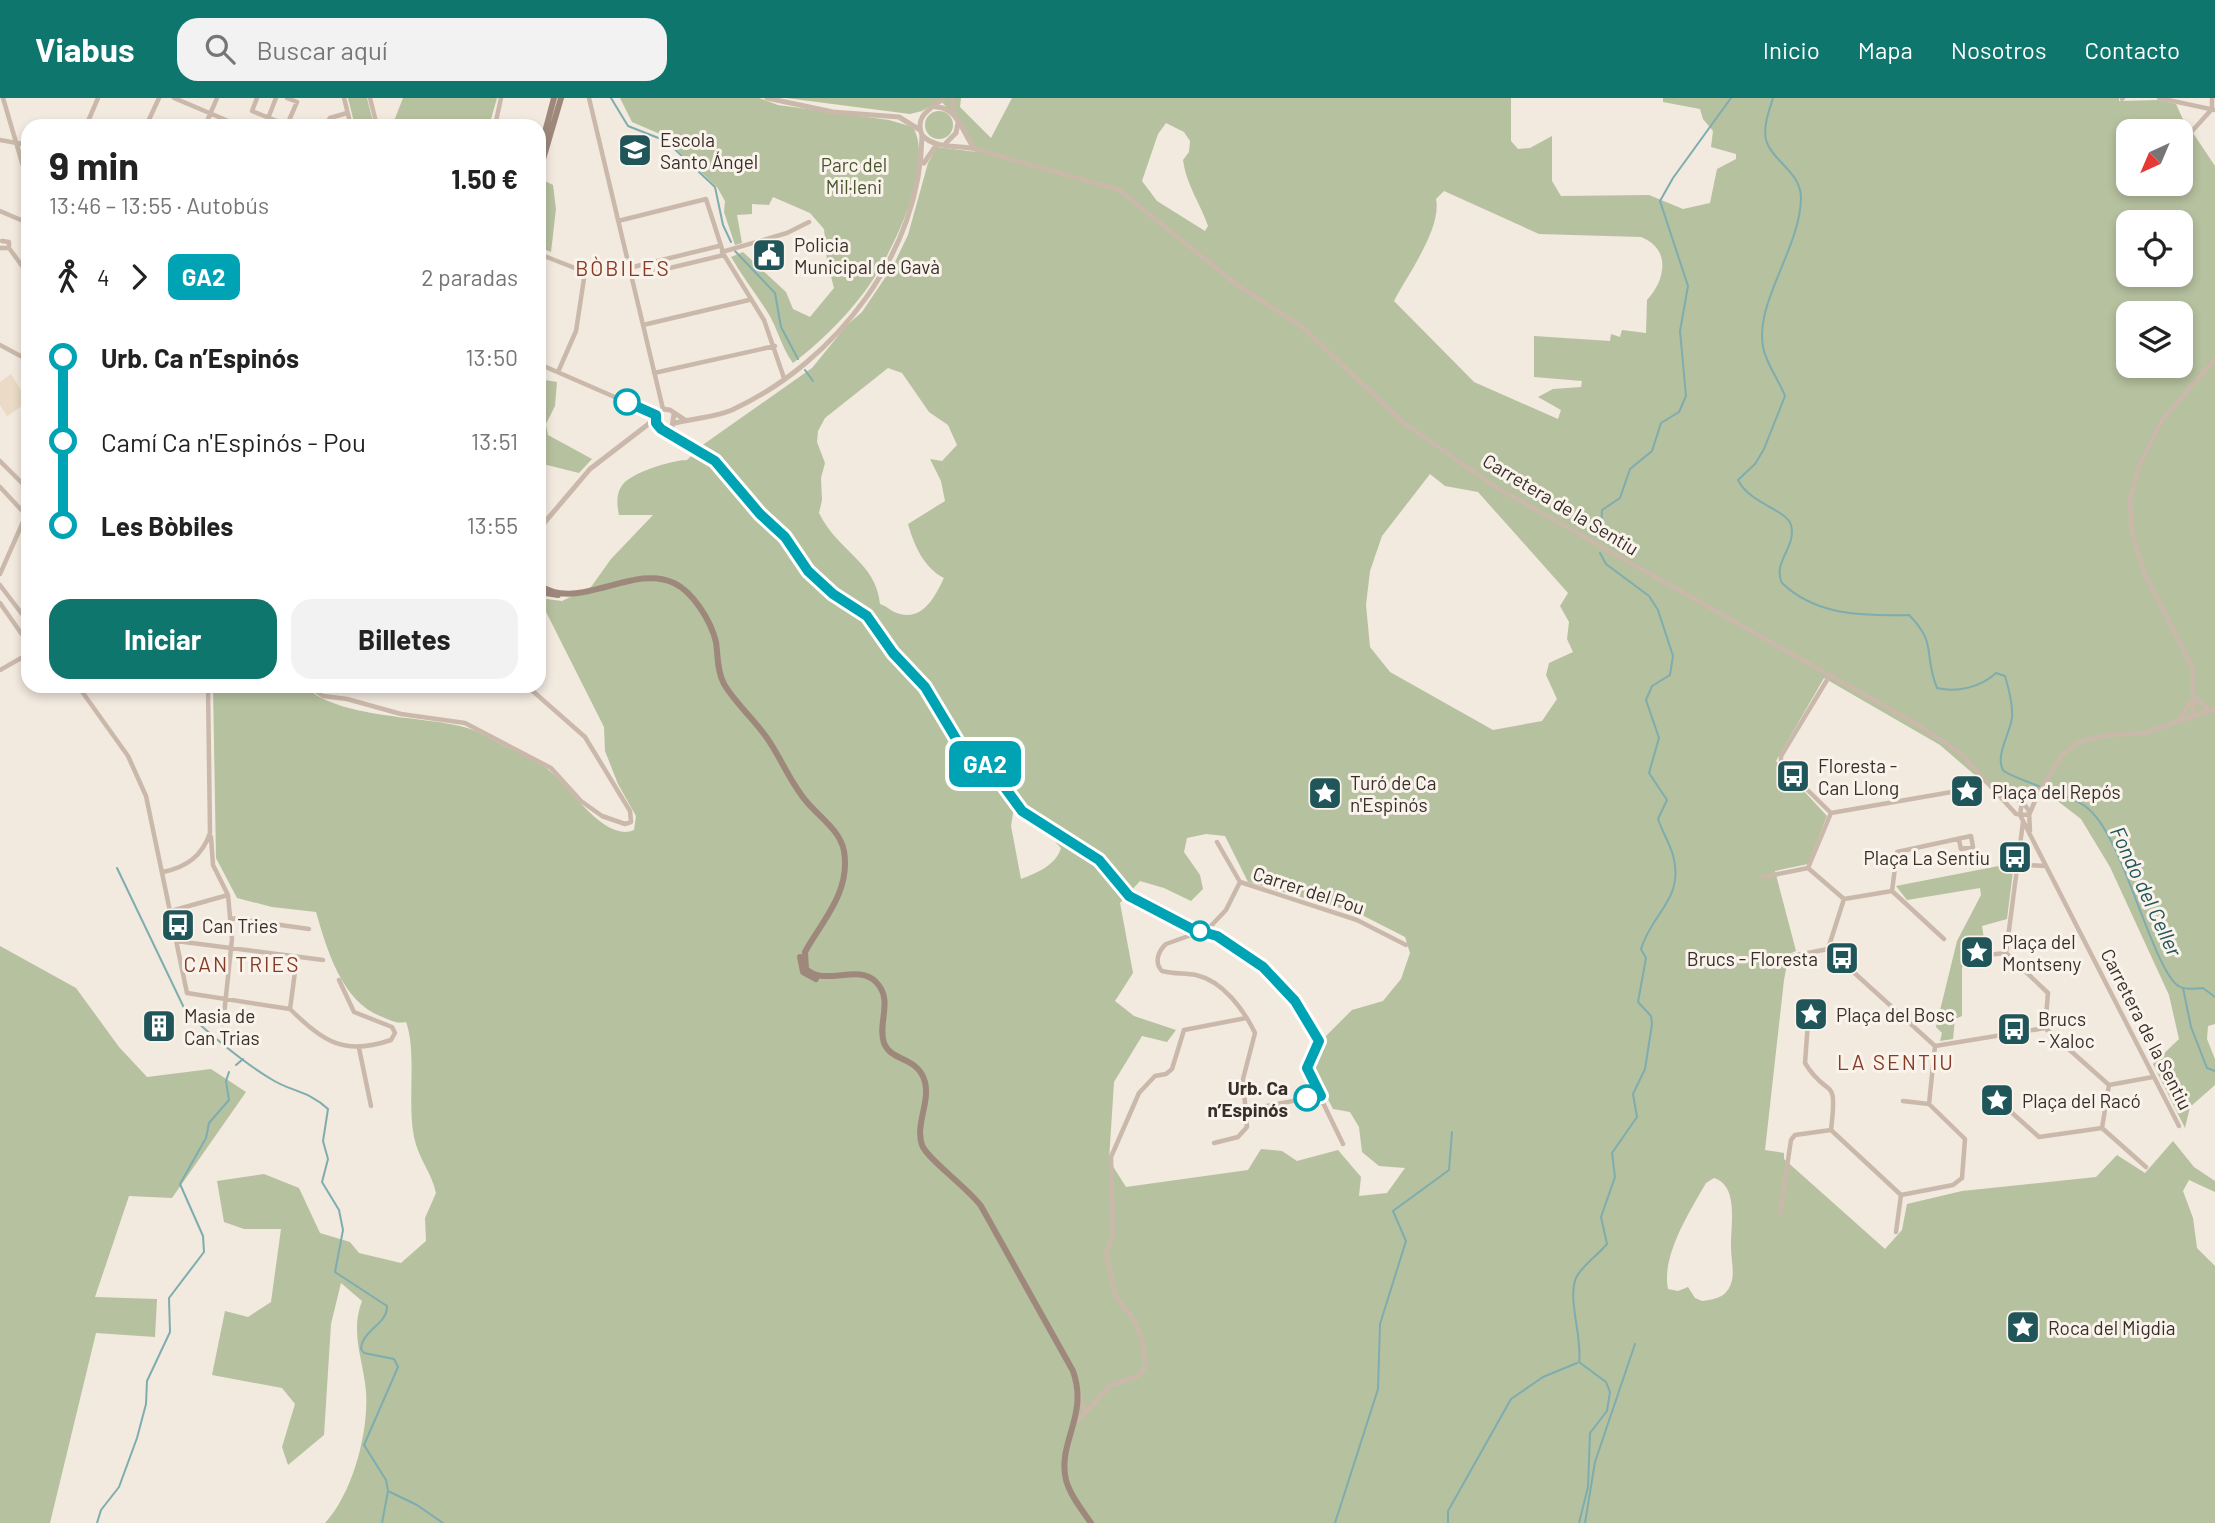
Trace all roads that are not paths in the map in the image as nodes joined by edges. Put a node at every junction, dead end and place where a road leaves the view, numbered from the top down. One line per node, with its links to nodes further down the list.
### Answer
1 (98, 98): 29 (street)
2 (159, 98): 30 (street)
3 (174, 98): 23 (street)
4 (217, 98): 23 (street)
5 (257, 98): 28 (street)
6 (276, 98): 28 (street)
7 (287, 98): 33 (street)
8 (344, 98): 24 (street)
9 (370, 98): 36 (street)
10 (501, 98): 37 (street)
11 (554, 98): 39 (main road)
12 (561, 98): 46 (main road)
13 (589, 98): 52 (street)
14 (767, 98): 27 (street)
15 (944, 98): 20 (street)
16 (952, 98): 25 (street)
17 (2159, 98): 21 (street)
18 (2211, 98): 21 (street)
19 (4, 101): 22 (street); 43 (street)
20 (933, 107): 25 (street); 26 (street)
21 (2213, 110): 40 (street)
22 (0, 111)
23 (210, 113): 31 (street); 32 (street)
24 (347, 113): 34 (street); 35 (street)
25 (954, 113): 38 (street)
26 (923, 114): 27 (street); 41 (street)
27 (902, 117): 41 (street)
28 (268, 118)
29 (89, 119)
30 (149, 119)
31 (208, 119)
32 (224, 119)
33 (290, 119)
34 (329, 119)
35 (349, 119)
36 (375, 119)
37 (496, 119)
38 (958, 122): 45 (street); 47 (street)
39 (546, 128)
40 (2193, 131)
41 (921, 133): 45 (street); 49 (street)
42 (0, 140): 43 (street)
43 (15, 140): 44 (street); 48 (street)
44 (21, 142)
45 (940, 144): 47 (street, Carretera de la Sentiu); 49 (street)
46 (546, 149)
47 (975, 149): 95 (street, Carretera de la Sentiu)
48 (21, 160)
49 (922, 166): 70 (street)
50 (0, 211): 51 (street)
51 (21, 220)
52 (618, 221): 56 (street); 60 (street)
53 (809, 222): 56 (street)
54 (0, 245): 55 (street); 55 (street)
55 (9, 248): 58 (street)
56 (722, 251): 60 (street); 60 (street); 61 (street)
57 (546, 257): 59 (street)
58 (21, 264)
59 (584, 272): 60 (street); 68 (street)
60 (630, 272): 62 (street)
61 (749, 300): 62 (street); 64 (street)
62 (643, 325): 69 (street)
63 (0, 345): 65 (street)
64 (775, 346): 69 (street); 70 (street)
65 (21, 356)
66 (2215, 359): 100 (street)
67 (546, 367): 68 (street)
68 (558, 372): 73 (street)
69 (654, 373): 71 (street)
70 (784, 378): 74 (street)
71 (663, 409): 72 (street); 73 (street)
72 (674, 414): 74 (street); 75 (street)
73 (655, 417): 76 (street); 77 (street)
74 (685, 421): 75 (street)
75 (675, 424): 76 (street); 78 (street)
76 (660, 428): 77 (street); 78 (street)
77 (645, 429): 83 (street)
78 (676, 437): 131 (street)
79 (0, 461): 80 (street)
80 (21, 482)
81 (0, 487): 82 (street)
82 (21, 510)
83 (546, 521)
84 (21, 529): 85 (street)
85 (0, 575)
86 (0, 585): 90 (street)
87 (546, 587): 169 (main road)
88 (546, 593): 169 (main road)
89 (0, 603): 91 (street)
90 (21, 613)
91 (21, 636)
92 (21, 658): 94 (street)
93 (21, 662): 94 (street)
94 (0, 671)
95 (1830, 675): 106 (street, Carretera de la Sentiu); 108 (street)
96 (83, 693): 121 (street)
97 (208, 693): 113 (street)
98 (319, 693): 99 (street)
99 (535, 693)
100 (2193, 697): 101 (street); 102 (street); 103 (street)
101 (2213, 709): 102 (street)
102 (2196, 713): 103 (street)
103 (2179, 720): 105 (street)
104 (1963, 790): 108 (street)
105 (2039, 792): 107 (street); 110 (street)
106 (2000, 794): 107 (street); 109 (street, Carretera de la Sentiu)
107 (2022, 801): 109 (street); 110 (street)
108 (1831, 813): 120 (street)
109 (2018, 815): 110 (street); 111 (street, Carretera de la Sentiu); 112 (street)
110 (2029, 815): 114 (street)
111 (2023, 821): 112 (street); 114 (street, Carretera de la Sentiu)
112 (2021, 831): 117 (street)
113 (210, 833): 121 (street); 126 (street)
114 (2030, 835): 119 (street, Carretera de la Sentiu)
115 (1959, 840): 125 (street)
116 (1217, 842): 124 (street, Carrer del Pou)
117 (2018, 862): 118 (street); 122 (street)
118 (2025, 865): 119 (street); 122 (street)
119 (2046, 866): 151 (street, Carretera de la Sentiu)
120 (1808, 868): 123 (street); 127 (street)
121 (163, 872): 128 (street)
122 (2017, 873): 137 (street)
123 (1763, 877)
124 (1240, 882): 131 (street, Carrer del Pou); 134 (street, Carrer del Pou)
125 (1892, 891): 127 (street); 132 (street)
126 (228, 895): 128 (street); 129 (street)
127 (1844, 899): 136 (street)
128 (170, 911): 133 (street)
129 (230, 918): 130 (street); 135 (street)
130 (309, 929)
131 (1198, 931): 145 (street, Carrer del Pou); 153 (street)
132 (1944, 939)
133 (176, 941): 135 (street); 143 (street)
134 (1406, 945)
135 (232, 948): 140 (street); 143 (street)
136 (1828, 949): 139 (street); 149 (street)
137 (2006, 953): 138 (street); 148 (street)
138 (1987, 955)
139 (1792, 956)
140 (297, 957): 141 (street); 144 (street)
141 (323, 960)
142 (339, 981): 150 (street)
143 (225, 1001): 144 (street); 147 (street)
144 (290, 1009): 150 (street)
145 (1246, 1018): 158 (street); 168 (street)
146 (1808, 1022): 161 (street)
147 (223, 1024)
148 (2045, 1028): 149 (street); 152 (street)
149 (1935, 1046): 156 (street)
150 (359, 1048): 157 (street)
151 (2153, 1077): 152 (street); 159 (street, Carretera de la Sentiu)
152 (2109, 1085): 160 (street)
153 (1321, 1096): 158 (street); 163 (street)
154 (1903, 1101): 156 (street)
155 (2001, 1103): 160 (street)
156 (1929, 1104): 165 (street)
157 (370, 1107)
158 (1245, 1110): 162 (street)
159 (2179, 1126)
160 (2102, 1128): 164 (street)
161 (1831, 1130): 165 (street); 166 (street)
162 (1214, 1143)
163 (1343, 1144)
164 (2146, 1167)
165 (1900, 1195): 167 (street)
166 (1780, 1213)
167 (1896, 1232)
168 (1097, 1401): 169 (street); 170 (street)
169 (1079, 1409): 170 (street); 171 (main road); 172 (main road)
170 (1085, 1414): 171 (street)
171 (1076, 1423): 172 (main road)
172 (1089, 1523)

